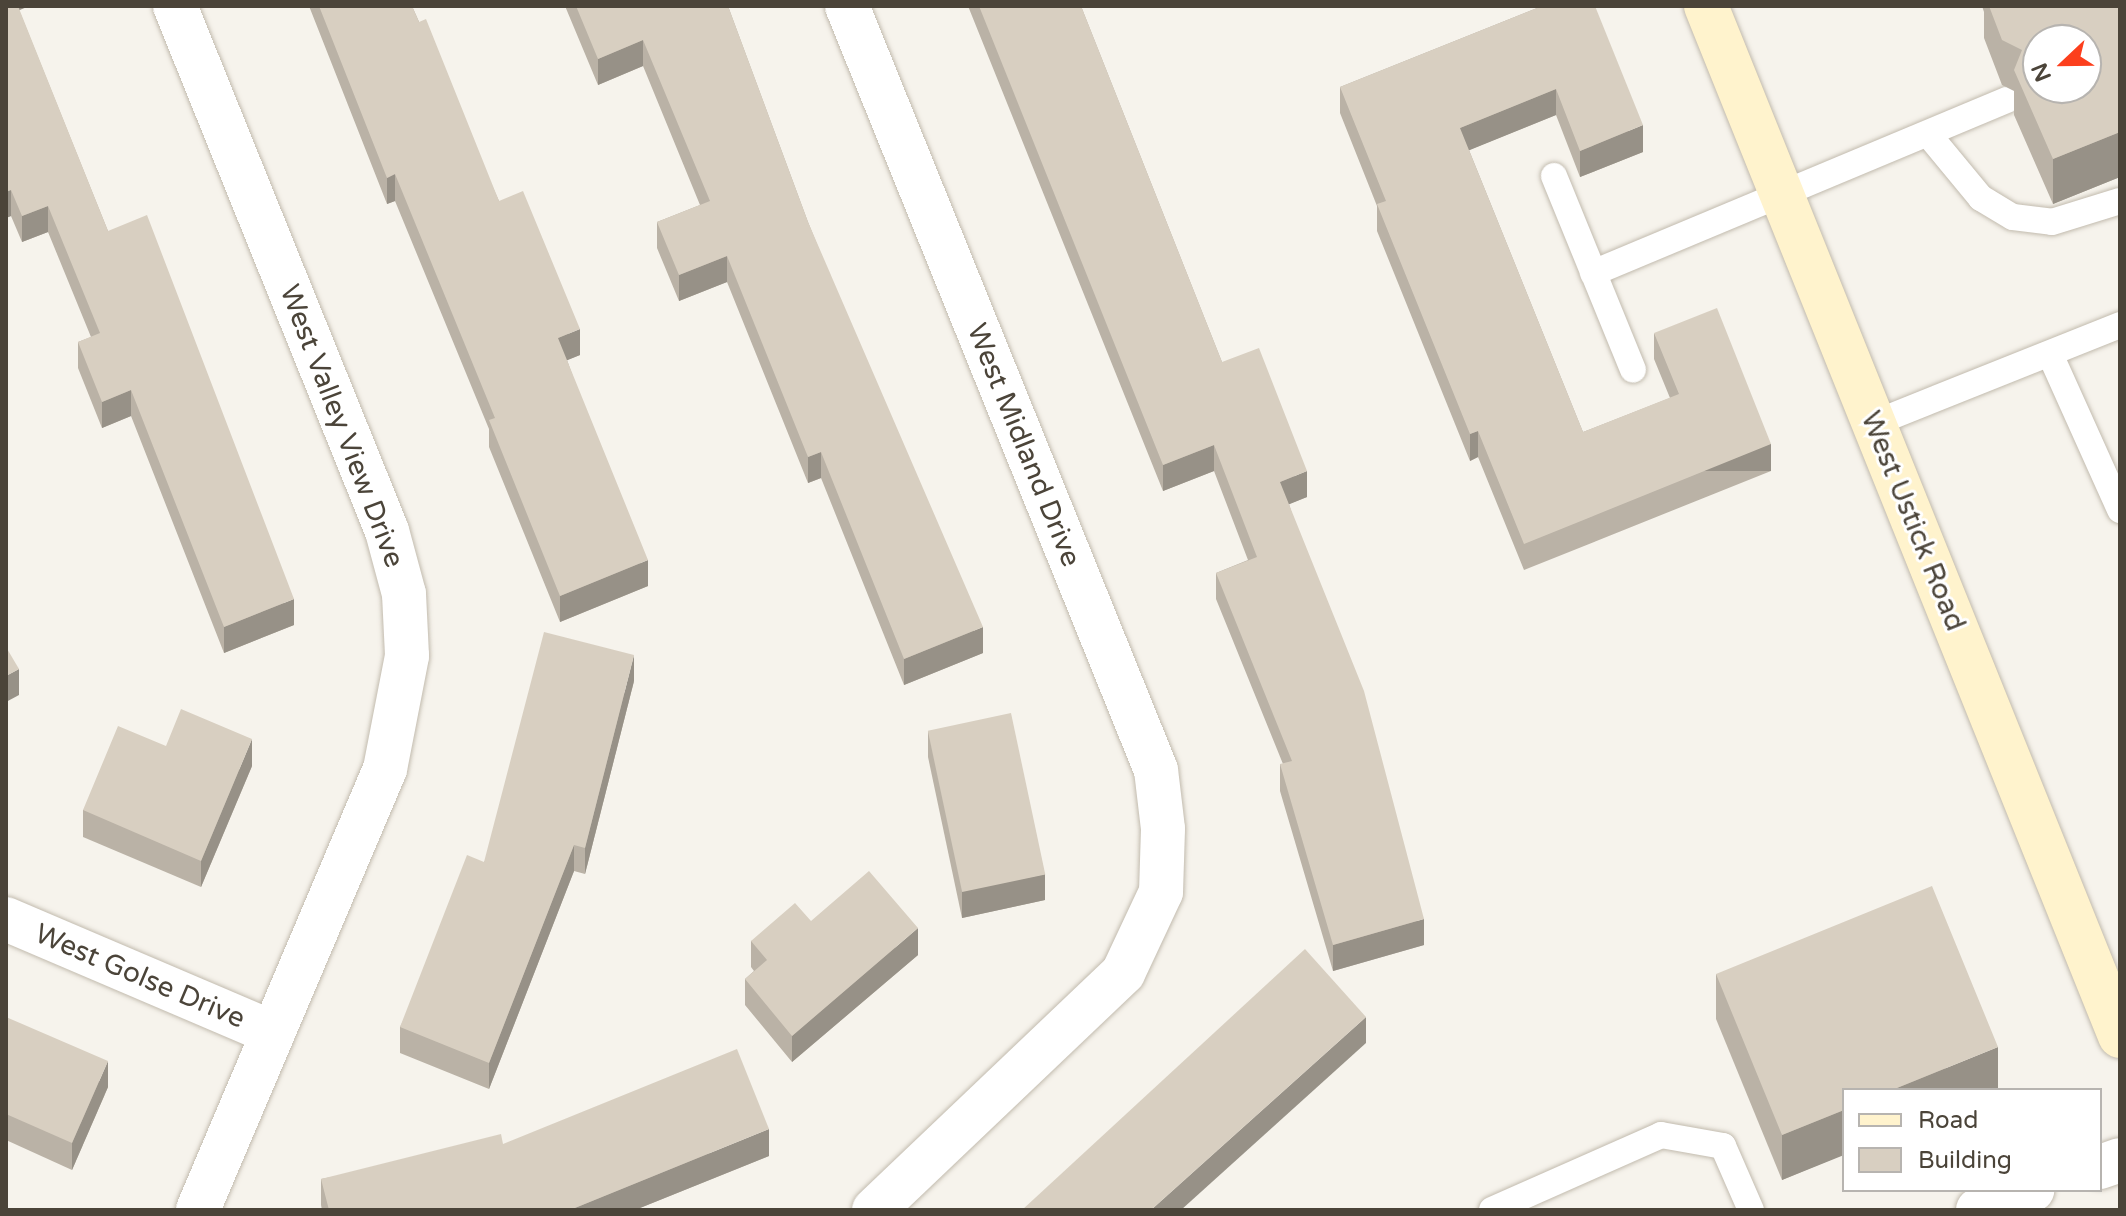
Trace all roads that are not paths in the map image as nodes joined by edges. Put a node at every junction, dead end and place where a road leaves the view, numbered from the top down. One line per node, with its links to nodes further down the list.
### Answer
1 (175, 6): 16 (street, West Valley View Drive)
2 (847, 6): 20 (street, West Midland Drive)
3 (1706, 6): 7 (main road, West Ustick Road)
4 (2007, 100): 5 (lane)
5 (1928, 134): 7 (lane); 8 (lane)
6 (1554, 176): 9 (lane)
7 (1780, 195): 9 (lane); 13 (main road, West Ustick Road)
8 (2120, 201)
9 (1593, 273): 12 (lane)
10 (2120, 325): 11 (lane)
11 (2050, 354): 13 (lane); 14 (lane)
12 (1633, 370)
13 (1875, 423): 17 (main road, West Ustick Road)
14 (2120, 510)
15 (6, 919): 16 (street, West Golse Drive)
16 (273, 1033): 19 (street, West Valley View Drive)
17 (2120, 1036)
18 (2027, 1192): 23 (street)
19 (198, 1210)
20 (874, 1210)
21 (1492, 1210): 22 (lane)
22 (1751, 1210)
23 (1978, 1210)

